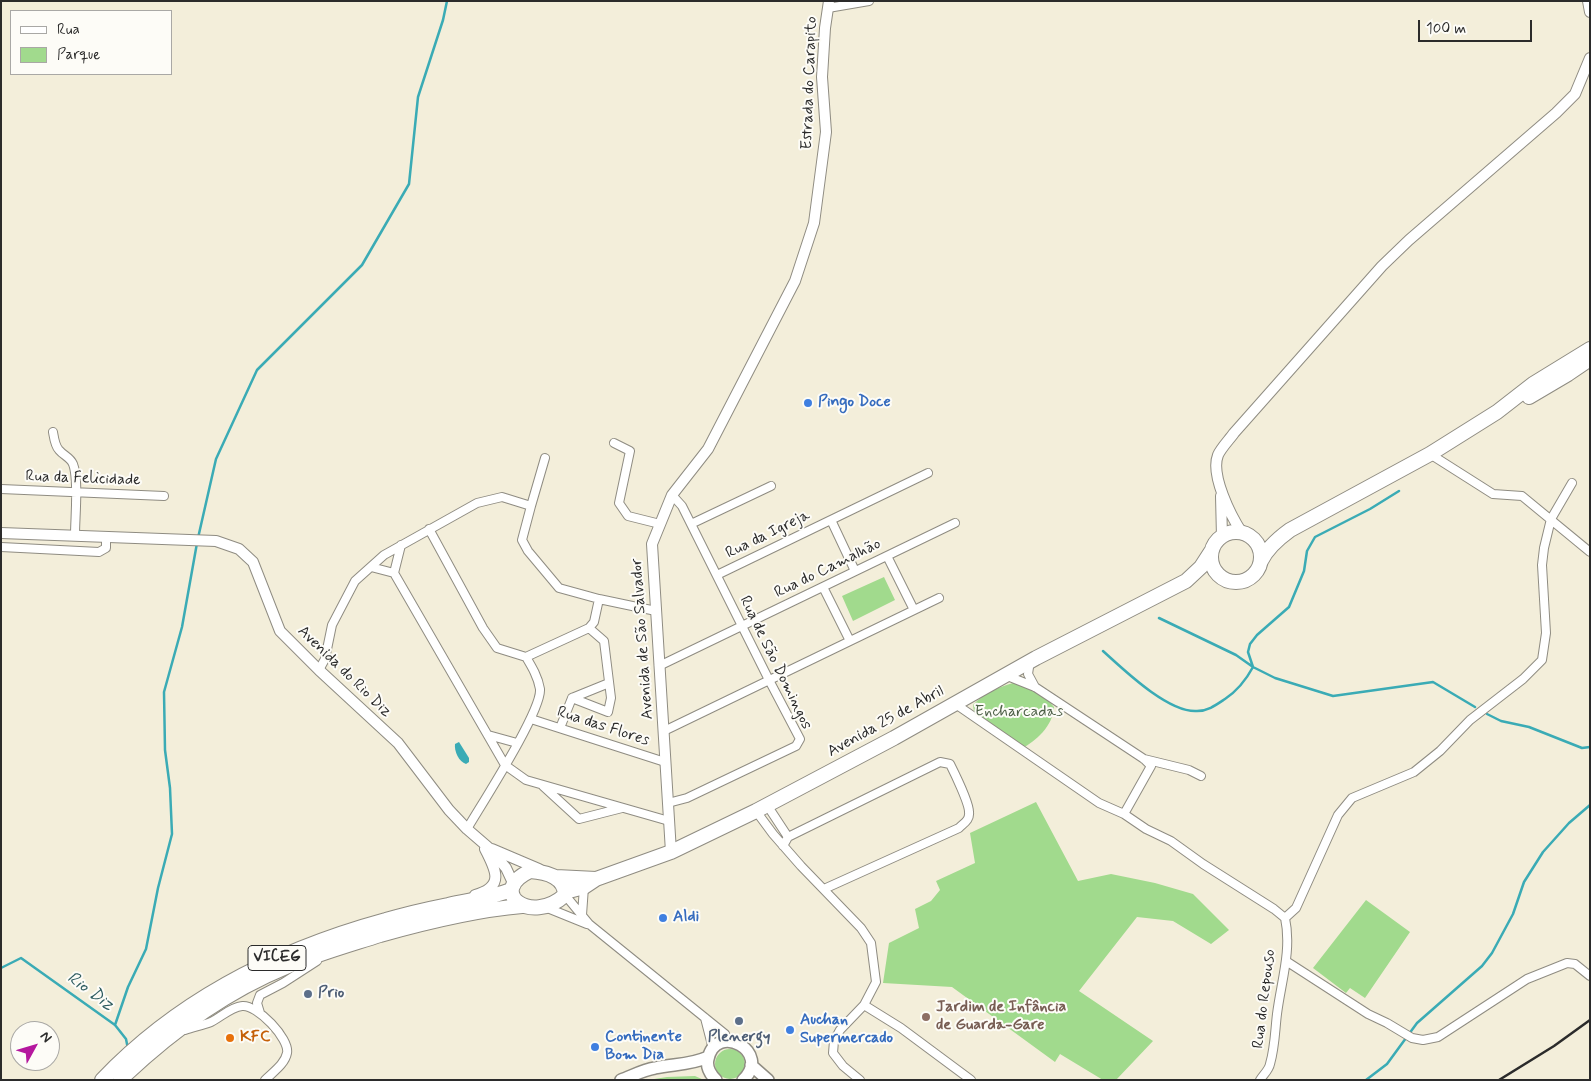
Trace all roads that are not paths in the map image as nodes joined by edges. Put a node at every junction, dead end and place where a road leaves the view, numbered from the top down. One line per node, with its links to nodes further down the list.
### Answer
1 (869, 1): 3 (street)
2 (1588, 1): 4 (main road)
3 (828, 4): 6 (main road, Estrada do Carapito)
4 (1590, 12)
5 (1590, 58): 19 (main road)
6 (795, 281): 21 (main road, Avenida de São Salvador)
7 (1587, 352): 9 (highway); 10 (highway)
8 (1590, 365): 9 (highway)
9 (1568, 374): 10 (highway)
10 (1497, 412): 13 (highway)
11 (53, 432): 20 (street)
12 (614, 443): 27 (street)
13 (1430, 454): 24 (street); 30 (highway)
14 (544, 458): 23 (street)
15 (928, 473): 25 (street, Rua da Igreja)
16 (1572, 483): 24 (street)
17 (771, 486): 28 (street)
18 (1, 489): 20 (street, Rua da Felicidade)
19 (1221, 490): 33 (main road); 35 (main road)
20 (75, 492): 22 (street, Rua da Felicidade); 32 (street)
21 (672, 495): 27 (main road, Avenida de São Salvador); 28 (street, Rua de São Domingos)
22 (164, 496)
23 (531, 506): 29 (street); 50 (street)
24 (1551, 519): 39 (street); 96 (street)
25 (831, 520): 43 (street, Rua da Igreja); 45 (street, Rua da Igreja)
26 (955, 523): 40 (street, Rua do Camalhão)
27 (660, 524): 51 (main road, Avenida de São Salvador)
28 (691, 524): 45 (street, Rua de São Domingos)
29 (429, 529): 36 (street); 56 (street)
30 (1290, 530): 33 (highway); 41 (highway, Avenida 25 de Abril)
31 (1, 533): 32 (main road, Avenida do Rio Diz)
32 (76, 535): 34 (main road, Avenida do Rio Diz)
33 (1246, 535): 35 (highway); 41 (highway)
34 (106, 537): 37 (street); 59 (main road, Avenida do Rio Diz)
35 (1222, 537): 38 (highway, Avenida 25 de Abril)
36 (402, 545): 42 (street); 44 (street)
37 (1, 547)
38 (1212, 550): 46 (highway); 47 (highway, Avenida 25 de Abril)
39 (1590, 552)
40 (887, 556): 43 (street, Rua do Camalhão); 52 (street)
41 (1261, 561): 46 (highway, Avenida 25 de Abril)
42 (371, 567): 44 (street); 59 (street)
43 (855, 571): 48 (street, Rua do Camalhão)
44 (394, 573): 69 (street)
45 (717, 576): 53 (street, Rua de São Domingos)
46 (1222, 577): 47 (highway, Avenida 25 de Abril)
47 (1186, 581): 57 (highway, Avenida 25 de Abril)
48 (823, 587): 53 (street, Rua do Camalhão); 55 (street)
49 (939, 598): 52 (street)
50 (599, 599): 51 (street); 54 (street)
51 (656, 610): 58 (main road, Avenida de São Salvador)
52 (914, 610): 55 (street)
53 (742, 626): 58 (street, Rua do Camalhão); 61 (street, Rua de São Domingos)
54 (589, 628): 56 (street); 62 (street)
55 (850, 641): 61 (street)
56 (526, 657): 66 (street)
57 (1030, 661): 60 (highway, Avenida 25 de Abril); 63 (street)
58 (659, 666): 68 (main road, Avenida de São Salvador)
59 (319, 670): 81 (main road, Avenida do Rio Diz)
60 (1005, 675): 63 (street); 65 (highway, Avenida 25 de Abril)
61 (769, 680): 68 (street); 76 (street, Rua de São Domingos)
62 (609, 683): 64 (street); 64 (street)
63 (1035, 687): 71 (street)
64 (572, 698): 67 (street)
65 (954, 703): 78 (highway, Avenida 25 de Abril); 79 (street)
66 (531, 719): 67 (street, Rua das Flores); 70 (street)
67 (560, 728): 72 (street, Rua das Flores)
68 (664, 731): 72 (main road, Avenida de São Salvador)
69 (488, 736): 70 (street); 73 (street)
70 (517, 743): 73 (street)
71 (1144, 759): 74 (street); 79 (street)
72 (666, 762): 76 (main road, Avenida de São Salvador)
73 (505, 765): 75 (street); 81 (street)
74 (1201, 776)
75 (542, 785): 77 (street); 77 (street)
76 (668, 804): 80 (main road, Avenida de São Salvador)
77 (623, 808): 80 (street)
78 (762, 808): 82 (street); 84 (street); 85 (highway, Avenida 25 de Abril)
79 (1124, 814): 96 (street)
80 (669, 821): 85 (main road, Avenida de São Salvador)
81 (467, 829): 83 (main road, Avenida do Rio Diz)
82 (788, 837): 84 (street); 90 (street)
83 (485, 844): 86 (main road, Avenida do Rio Diz); 88 (main road, Avenida do Rio Diz); 92 (main road)
84 (783, 846): 90 (street)
85 (671, 852): 87 (highway, Avenida 25 de Abril)
86 (550, 874): 87 (highway, Avenida 25 de Abril); 88 (highway); 91 (highway)
87 (596, 879): 89 (highway, Avenida 25 de Abril)
88 (512, 887): 92 (highway, VICEG); 93 (highway)
89 (584, 887): 91 (highway, Avenida 25 de Abril); 95 (street)
90 (824, 889): 101 (street)
91 (565, 893): 94 (highway); 95 (street)
92 (463, 902): 109 (highway, VICEG)
93 (522, 906): 94 (highway); 98 (highway, VICEG)
94 (545, 907): 97 (street)
95 (582, 915): 97 (street)
96 (1284, 918): 99 (street, Rua do Repouso)
97 (588, 924): 103 (street)
98 (334, 949): 102 (street); 104 (highway, VICEG)
99 (1286, 961): 100 (street); 119 (street, Rua do Repouso)
100 (1590, 976)
101 (864, 1005): 108 (street); 116 (street)
102 (260, 1012): 104 (street); 113 (street)
103 (705, 1018): 105 (street); 106 (street)
104 (173, 1034): 109 (highway, VICEG)
105 (728, 1041): 106 (main road); 107 (main road)
106 (711, 1053): 110 (main road); 111 (main road)
107 (751, 1066): 114 (main road); 115 (main road)
108 (960, 1072): 117 (street); 118 (street)
109 (116, 1074): 112 (highway, VICEG)
110 (713, 1076): 111 (main road)
111 (623, 1079)
112 (102, 1080)
113 (265, 1080)
114 (743, 1080)
115 (768, 1080)
116 (860, 1080)
117 (955, 1080)
118 (970, 1080)
119 (1260, 1080)

